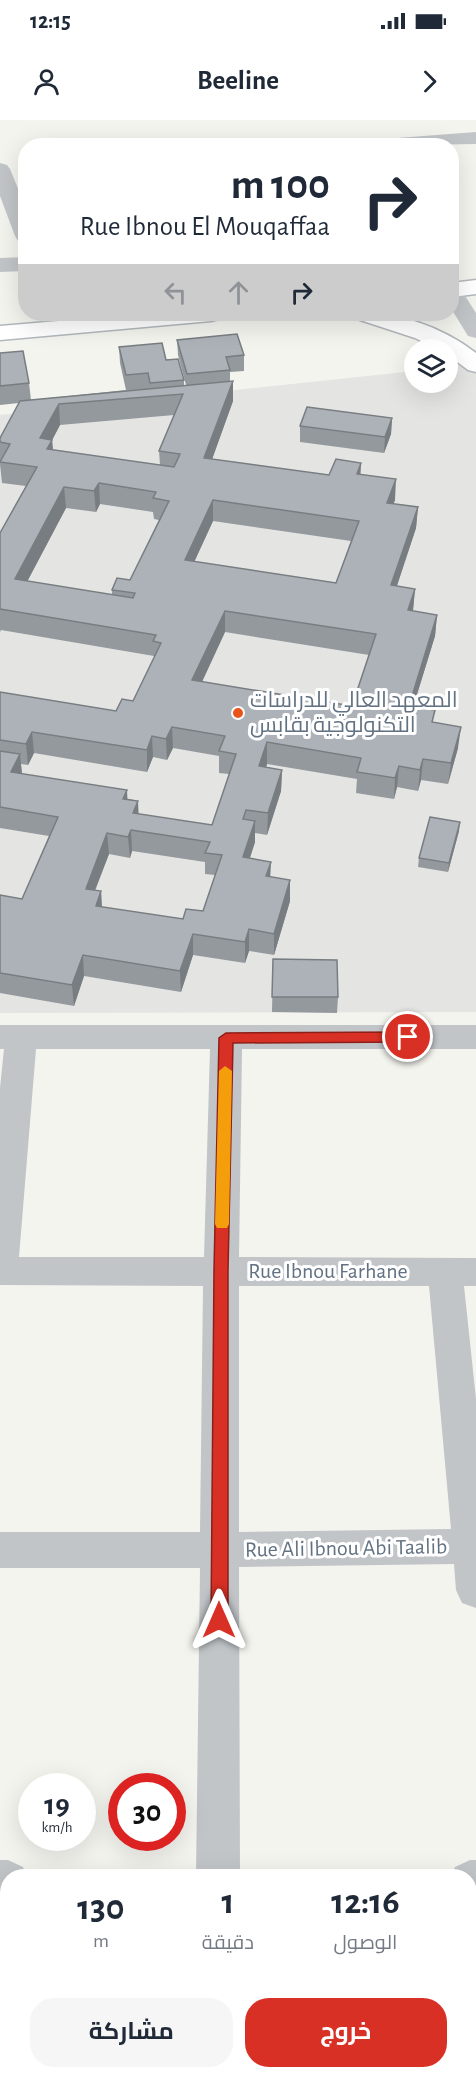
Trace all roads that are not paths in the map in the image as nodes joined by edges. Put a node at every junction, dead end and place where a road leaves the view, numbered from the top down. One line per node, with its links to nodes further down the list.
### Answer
1 (476, 138): 2 (street)
2 (459, 139)
3 (0, 168): 4 (street)
4 (18, 215)
5 (18, 264): 6 (street)
6 (0, 265)
7 (476, 287): 8 (main road)
8 (459, 290)
9 (459, 303): 12 (street)
10 (52, 321): 13 (main road)
11 (386, 321): 14 (main road)
12 (476, 331)
13 (0, 333)
14 (476, 365)
15 (10, 1037): 17 (street); 18 (street)
16 (476, 1037): 17 (street)
17 (226, 1038): 19 (street)
18 (0, 1270): 19 (street, Rue Ibnou Farhane)
19 (221, 1270): 20 (street, Rue Ibnou Farhane); 23 (street)
20 (461, 1271): 21 (street)
21 (474, 1546): 23 (street, Rue Ali Ibnou Abi Taalib); 24 (street)
22 (0, 1550): 23 (street, Rue Ali Ibnou Abi Taalib)
23 (220, 1550): 25 (street)
24 (476, 1590)
25 (218, 1869)

